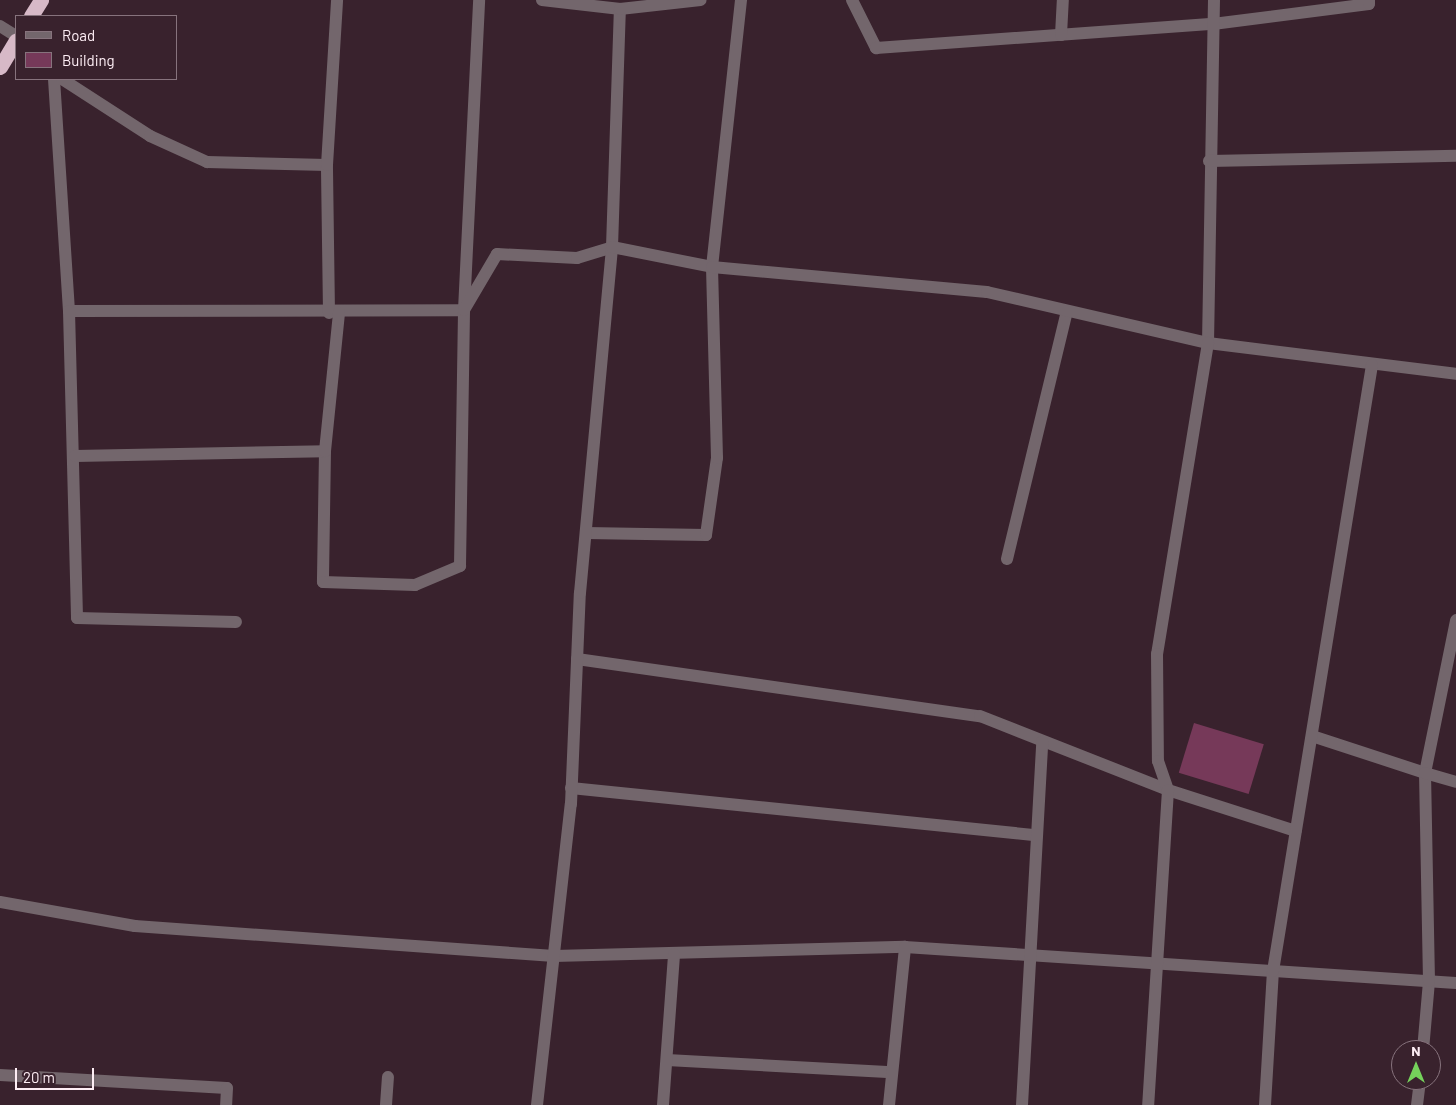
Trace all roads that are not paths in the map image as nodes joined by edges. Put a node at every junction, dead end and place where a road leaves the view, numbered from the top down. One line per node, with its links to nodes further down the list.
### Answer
1 (41, 0): 12 (highway)
2 (336, 0): 23 (street)
3 (479, 0): 26 (street)
4 (542, 0): 11 (street)
5 (701, 0): 11 (street)
6 (741, 0): 25 (street)
7 (852, 0): 15 (street)
8 (1063, 0): 15 (street)
9 (1214, 0): 13 (street)
10 (1369, 0): 13 (street)
11 (620, 8): 24 (street)
12 (32, 15)
13 (1213, 24): 15 (street); 22 (street)
14 (0, 26): 16 (street)
15 (1061, 35)
16 (15, 37)
17 (15, 40): 18 (highway)
18 (0, 67)
19 (54, 80): 28 (street)
20 (64, 80): 23 (street)
21 (1456, 156): 22 (street)
22 (1209, 161): 30 (street)
23 (327, 164): 29 (street)
24 (612, 247): 25 (street); 26 (street); 35 (street)
25 (712, 267): 27 (street); 35 (street)
26 (464, 310): 29 (street); 33 (street)
27 (1067, 310): 30 (street); 36 (street)
28 (69, 311): 29 (street); 34 (street)
29 (334, 313): 33 (street)
30 (1208, 343): 31 (street); 45 (street)
31 (1372, 365): 32 (street); 40 (street)
32 (1455, 370)
33 (325, 451): 34 (street)
34 (75, 456): 38 (street)
35 (586, 533): 39 (street)
36 (1007, 559)
37 (1456, 620): 42 (street)
38 (236, 622)
39 (577, 659): 41 (street); 44 (street)
40 (1312, 736): 42 (street); 46 (street)
41 (1042, 742): 45 (street); 47 (street)
42 (1425, 773): 43 (street); 55 (street)
43 (1456, 782)
44 (571, 788): 47 (street); 51 (street)
45 (1168, 790): 46 (street); 53 (street)
46 (1296, 831): 54 (street)
47 (1036, 835): 52 (street)
48 (0, 902): 51 (street)
49 (904, 947): 50 (street); 52 (street); 59 (street)
50 (674, 954): 51 (street); 58 (street)
51 (554, 956): 65 (street)
52 (1032, 956): 53 (street); 68 (street)
53 (1158, 964): 54 (street); 69 (street)
54 (1274, 971): 55 (street); 70 (street)
55 (1429, 981): 56 (street); 57 (street)
56 (1456, 983)
57 (1424, 1040)
58 (667, 1060): 59 (street); 66 (street)
59 (892, 1072): 67 (street)
60 (0, 1075): 63 (street)
61 (388, 1077): 64 (street)
62 (1419, 1090): 71 (street)
63 (226, 1105)
64 (386, 1105)
65 (536, 1105)
66 (663, 1105)
67 (889, 1105)
68 (1022, 1105)
69 (1148, 1105)
70 (1265, 1105)
71 (1417, 1105)

